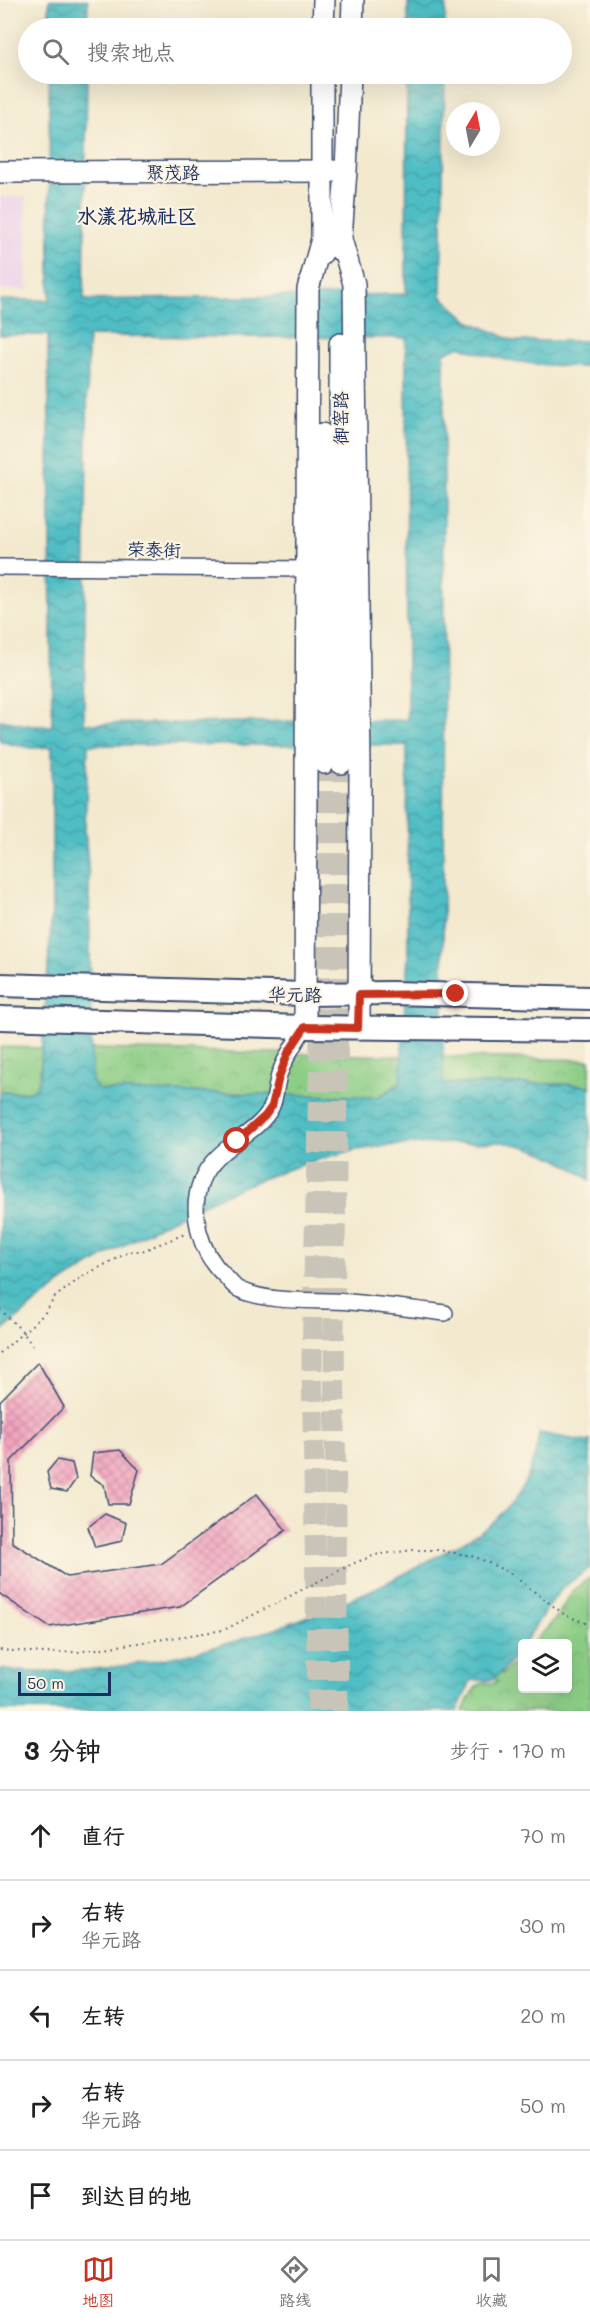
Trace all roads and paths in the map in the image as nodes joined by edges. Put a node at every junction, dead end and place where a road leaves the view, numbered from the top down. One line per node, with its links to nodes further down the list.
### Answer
1 (324, 0): 3 (street)
2 (353, 0): 4 (street)
3 (323, 18)
4 (352, 18)
5 (322, 84): 9 (street, 御窑路)
6 (350, 84): 7 (street, 御窑路)
7 (346, 171): 9 (street, 聚茂路); 10 (street, 御窑路)
8 (0, 172): 9 (street, 聚茂路)
9 (321, 172): 10 (street, 御窑路)
10 (331, 238): 11 (street, 御窑路); 11 (street)
11 (331, 287): 12 (street); 12 (street, 御窑路); 17 (street)
12 (315, 346): 14 (street)
13 (0, 567): 14 (street, 荣泰街)
14 (308, 570): 16 (street)
15 (0, 985): 16 (main road, 华元路)
16 (305, 994): 17 (main road, 华元路); 20 (street)
17 (359, 995): 18 (main road, 华元路); 21 (street)
18 (590, 998)
19 (0, 1018): 20 (main road, 华元路)
20 (305, 1027): 21 (main road, 华元路); 23 (street)
21 (358, 1028): 22 (main road, 华元路)
22 (590, 1030)
23 (199, 1229): 25 (street); 26 (path)
24 (0, 1309): 26 (path, bridge)
25 (445, 1313)
26 (22, 1331): 27 (path, bridge); 28 (path)
27 (33, 1346)
28 (0, 1353)
29 (590, 1624): 30 (path)
30 (0, 1650)

